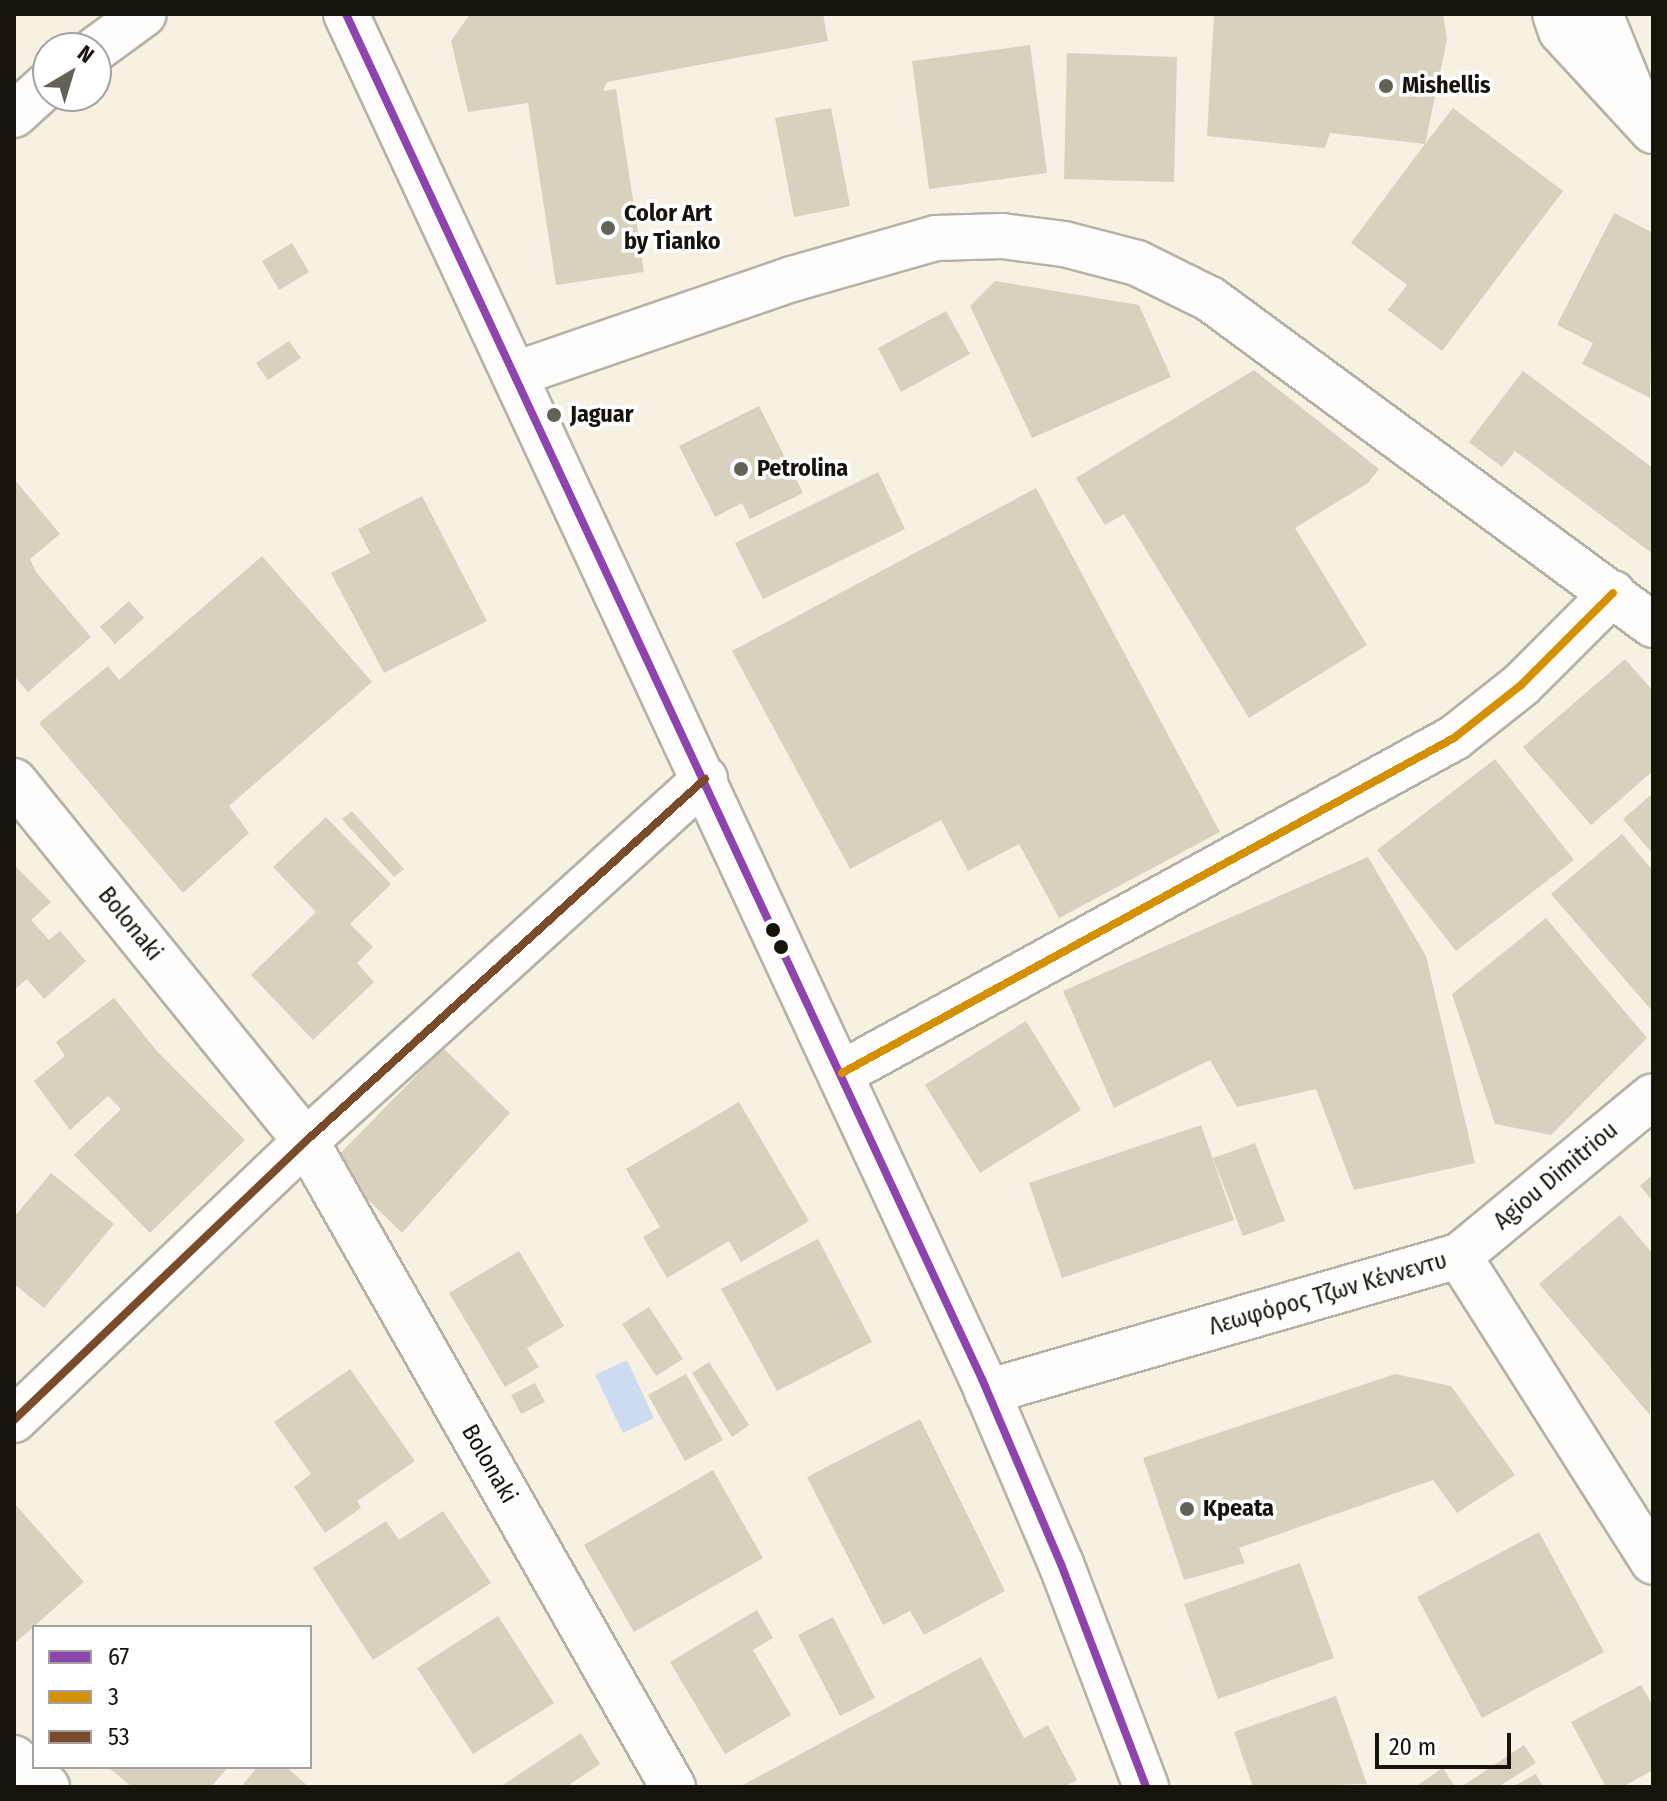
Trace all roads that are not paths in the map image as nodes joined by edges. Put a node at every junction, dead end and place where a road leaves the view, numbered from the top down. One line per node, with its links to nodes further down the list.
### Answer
1 (144, 14): 5 (street)
2 (346, 14): 9 (street)
3 (1555, 14): 8 (street)
4 (1600, 14): 8 (street)
5 (112, 37)
6 (32, 99): 7 (street)
7 (14, 115)
8 (1651, 130)
9 (516, 374): 10 (street); 12 (street)
10 (1613, 593): 11 (street); 14 (street)
11 (1653, 625)
12 (705, 779): 14 (street); 16 (street)
13 (14, 781): 16 (street, Bolonaki)
14 (842, 1073): 18 (street)
15 (1653, 1096): 17 (street, Agiou Dimitriou)
16 (306, 1141): 19 (street); 23 (street, Bolonaki)
17 (1459, 1256): 18 (street, Λεωφόρος Τζων Κέννεντυ); 20 (street, Λεωφόρος Τζων Κέννεντυ)
18 (987, 1392): 24 (street)
19 (14, 1420)
20 (1653, 1562)
21 (14, 1758): 22 (street)
22 (47, 1787)
23 (673, 1787)
24 (1146, 1787)

